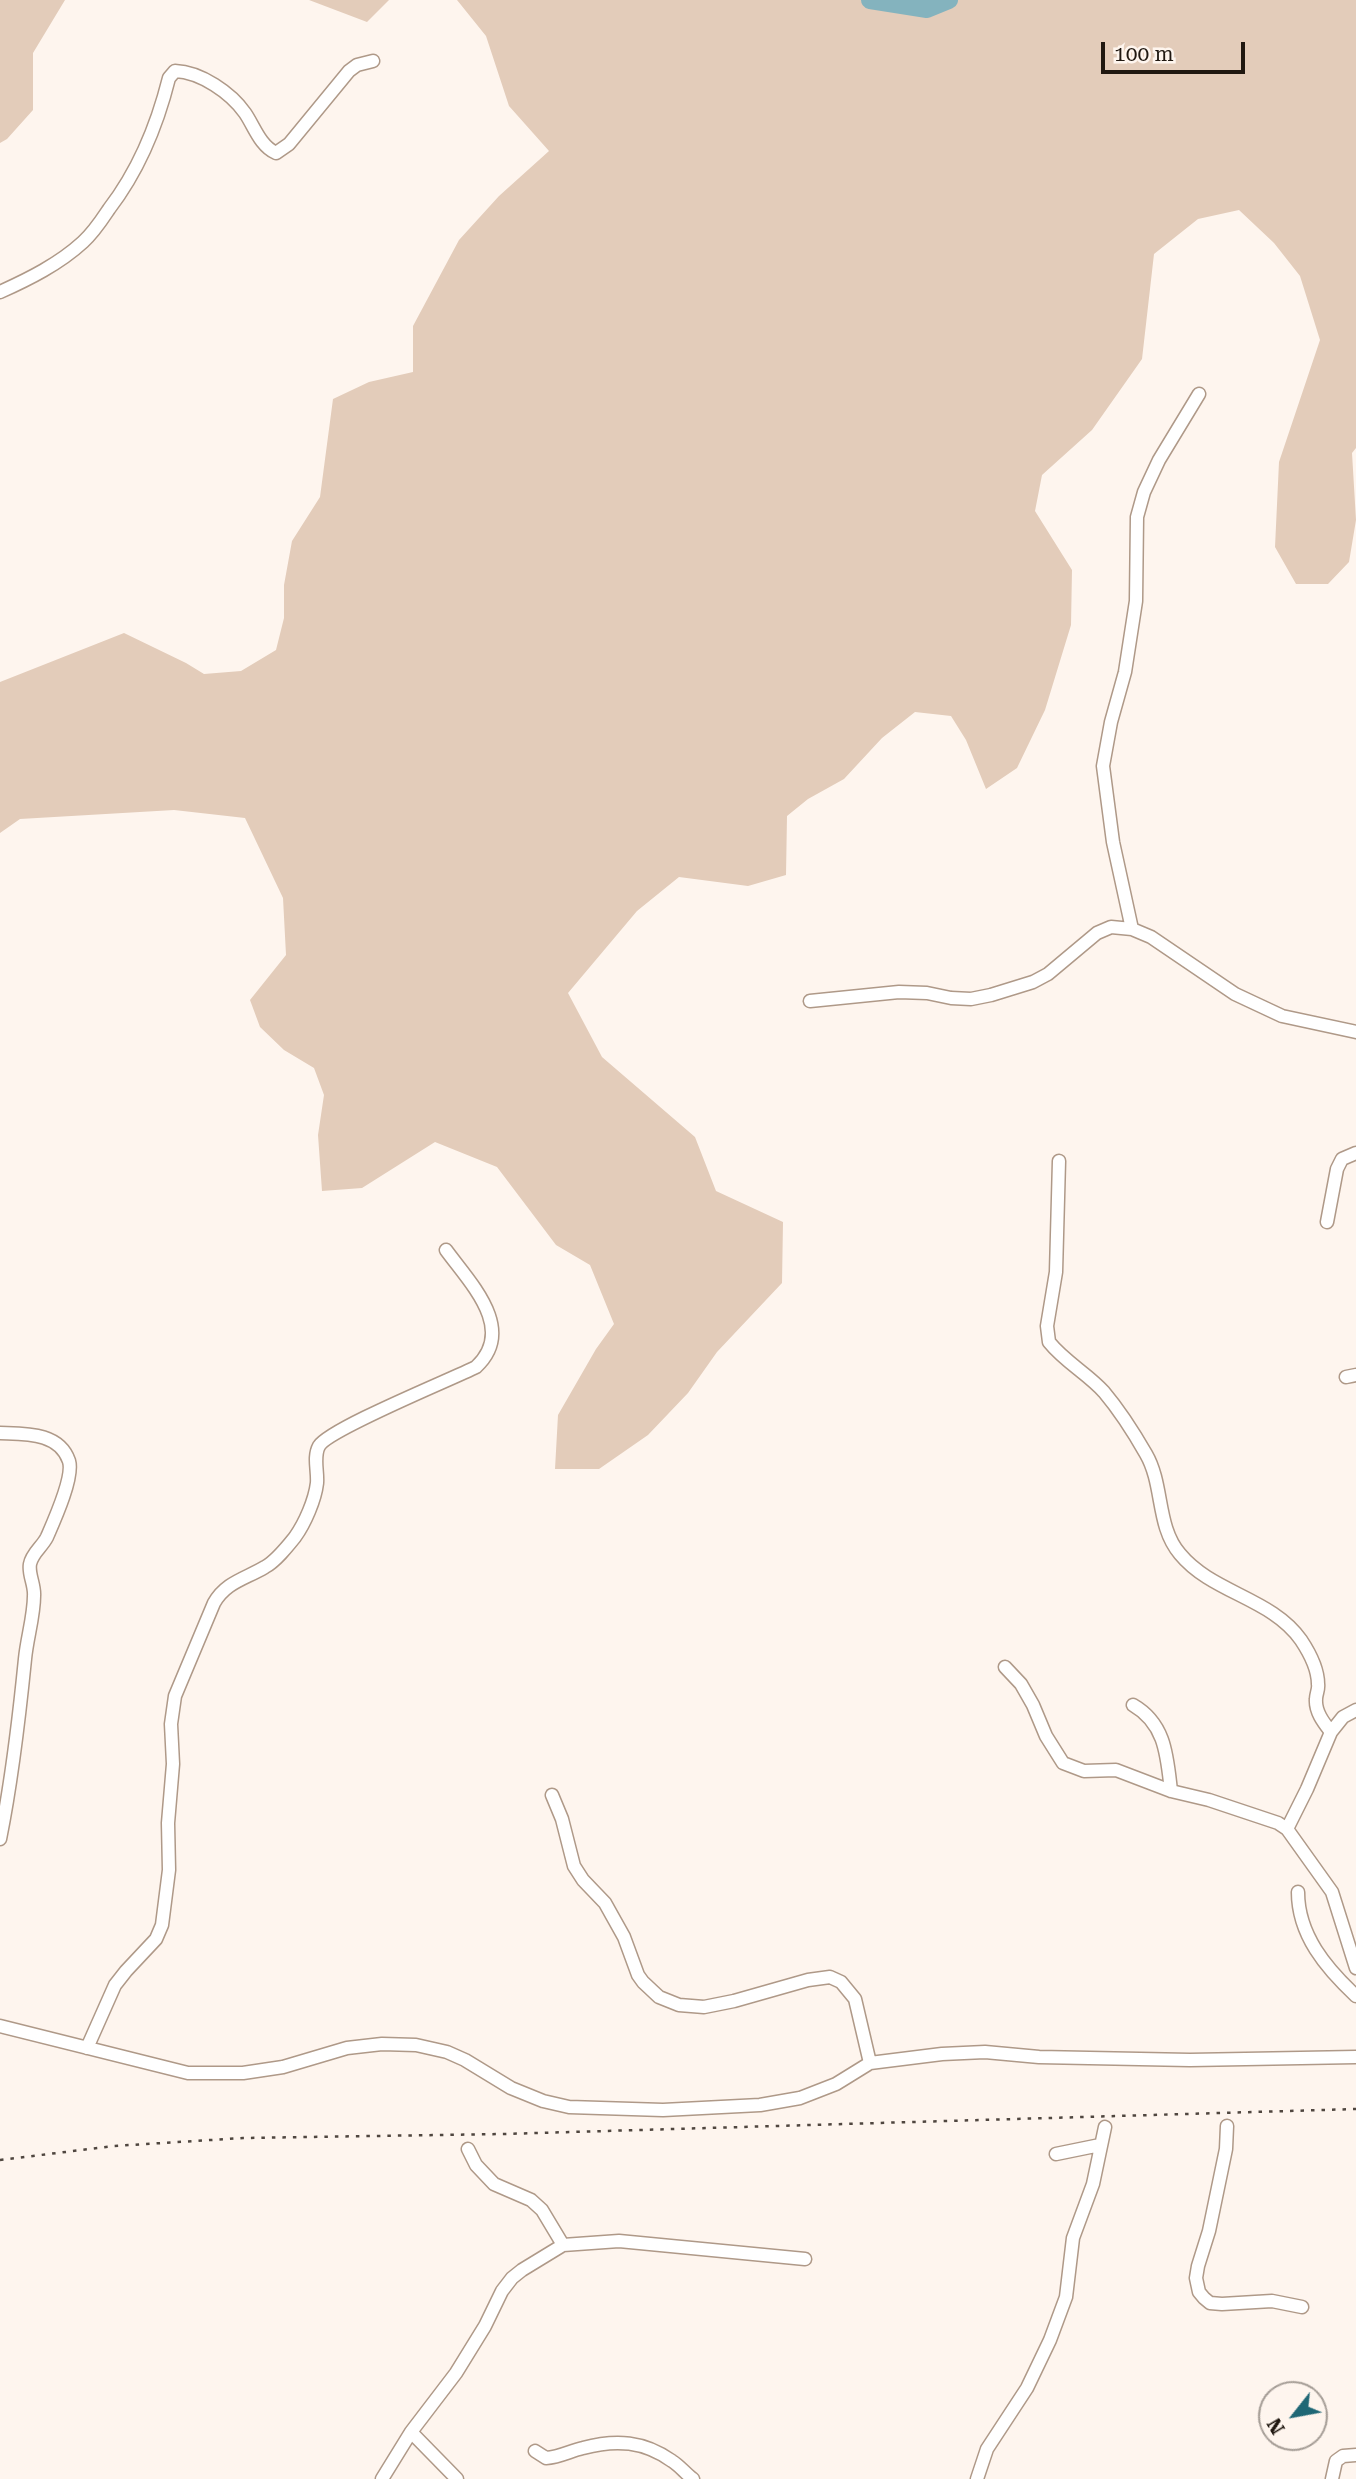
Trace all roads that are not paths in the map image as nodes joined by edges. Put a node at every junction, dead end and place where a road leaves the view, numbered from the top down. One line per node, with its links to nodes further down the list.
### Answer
1 (373, 61): 2 (street)
2 (0, 292)
3 (1199, 394): 4 (street)
4 (1132, 929): 5 (street); 6 (street)
5 (810, 1001)
6 (1356, 1032)
7 (1356, 1153): 9 (street)
8 (1059, 1161): 15 (street)
9 (1327, 1222)
10 (446, 1250): 24 (street)
11 (0, 1433): 19 (street)
12 (1005, 1667): 16 (street)
13 (1133, 1705): 16 (street)
14 (1356, 1710): 15 (street)
15 (1331, 1732): 18 (street)
16 (1171, 1791): 18 (street)
17 (551, 1795): 26 (street)
18 (1287, 1829): 21 (street)
19 (0, 1839)
20 (1298, 1892): 22 (street)
21 (1356, 1968)
22 (1356, 1996)
23 (0, 2026): 24 (street)
24 (88, 2048): 26 (street)
25 (1356, 2057): 26 (street)
26 (870, 2063)
27 (1227, 2126): 34 (street)
28 (1105, 2127): 29 (street)
29 (1100, 2145): 31 (street); 41 (street)
30 (468, 2149): 32 (street)
31 (1056, 2154)
32 (563, 2245): 33 (street); 35 (street)
33 (804, 2259)
34 (1302, 2307)
35 (411, 2432): 38 (street); 39 (street)
36 (535, 2451): 40 (street)
37 (1356, 2455): 42 (street)
38 (382, 2479)
39 (457, 2479)
40 (693, 2479)
41 (977, 2479)
42 (1332, 2479)

